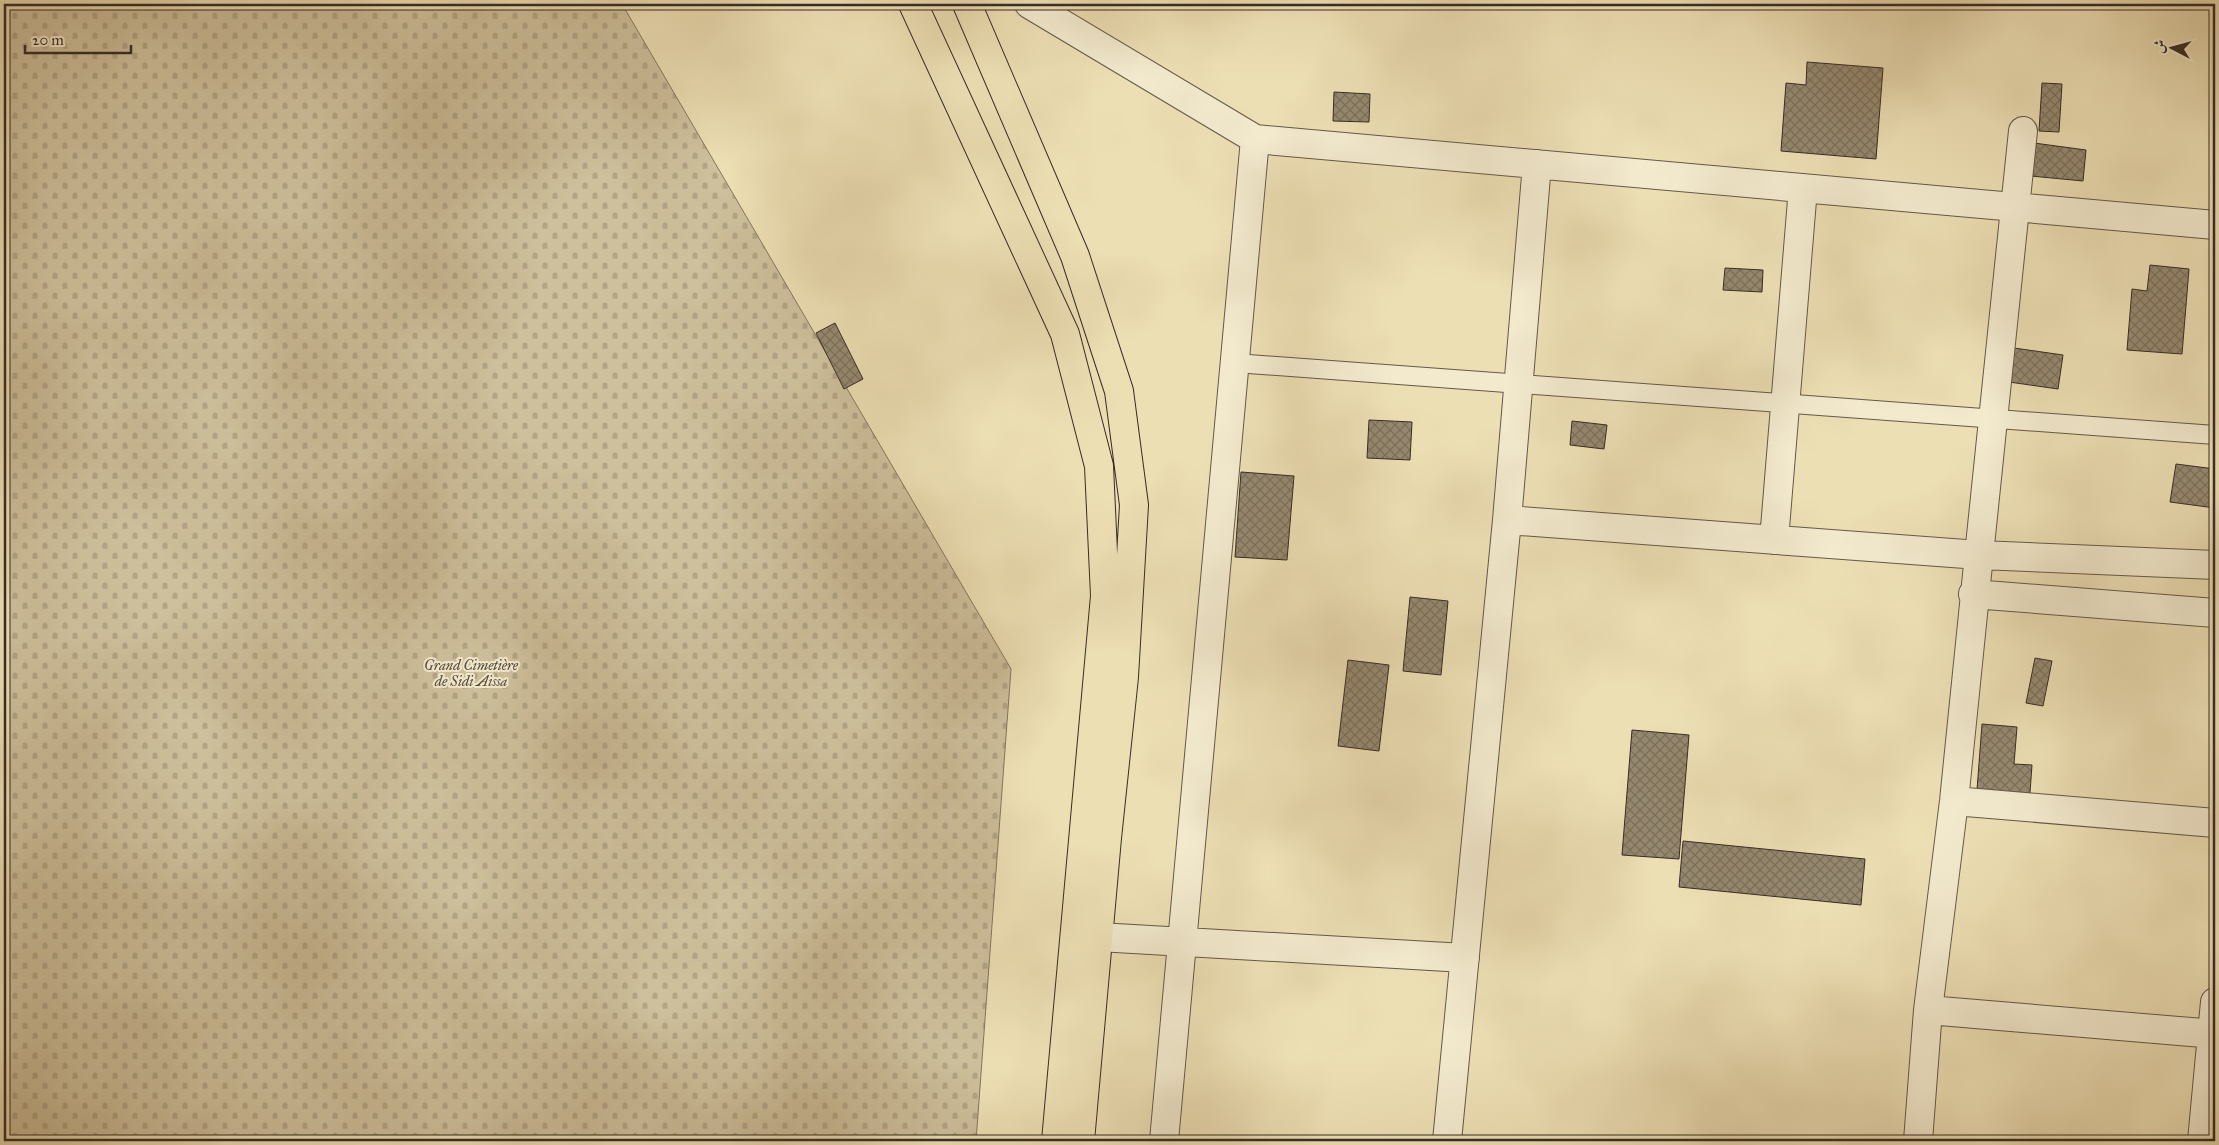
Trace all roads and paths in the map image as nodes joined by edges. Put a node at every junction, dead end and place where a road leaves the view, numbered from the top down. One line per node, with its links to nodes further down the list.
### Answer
1 (913, 4): 29 (main road)
2 (967, 4): 23 (main road)
3 (1029, 4): 5 (street)
4 (2023, 131): 8 (street)
5 (1255, 139): 6 (street); 10 (street)
6 (1538, 164): 7 (street); 11 (street)
7 (1803, 188): 8 (street); 12 (street)
8 (2015, 207): 9 (street); 13 (street)
9 (2215, 225)
10 (1235, 363): 11 (lane); 24 (street)
11 (1519, 382): 12 (lane); 15 (street)
12 (1786, 403): 13 (lane); 16 (street)
13 (1993, 418): 14 (lane); 17 (street)
14 (2215, 435)
15 (1507, 520): 16 (street); 25 (street)
16 (1774, 540): 17 (street)
17 (1978, 555): 18 (street); 19 (street)
18 (2215, 565)
19 (1973, 594): 20 (street); 21 (street)
20 (2215, 613)
21 (1954, 801): 22 (street); 27 (street)
22 (2215, 823)
23 (1098, 937): 24 (street); 30 (main road)
24 (1182, 942): 25 (street); 31 (street)
25 (1465, 958): 32 (street)
26 (2215, 1002): 28 (street)
27 (1928, 1010): 28 (street); 33 (street)
28 (2214, 1034): 34 (street)
29 (1056, 1141)
30 (1080, 1141)
31 (1164, 1141)
32 (1447, 1141)
33 (1918, 1141)
34 (2202, 1141)

